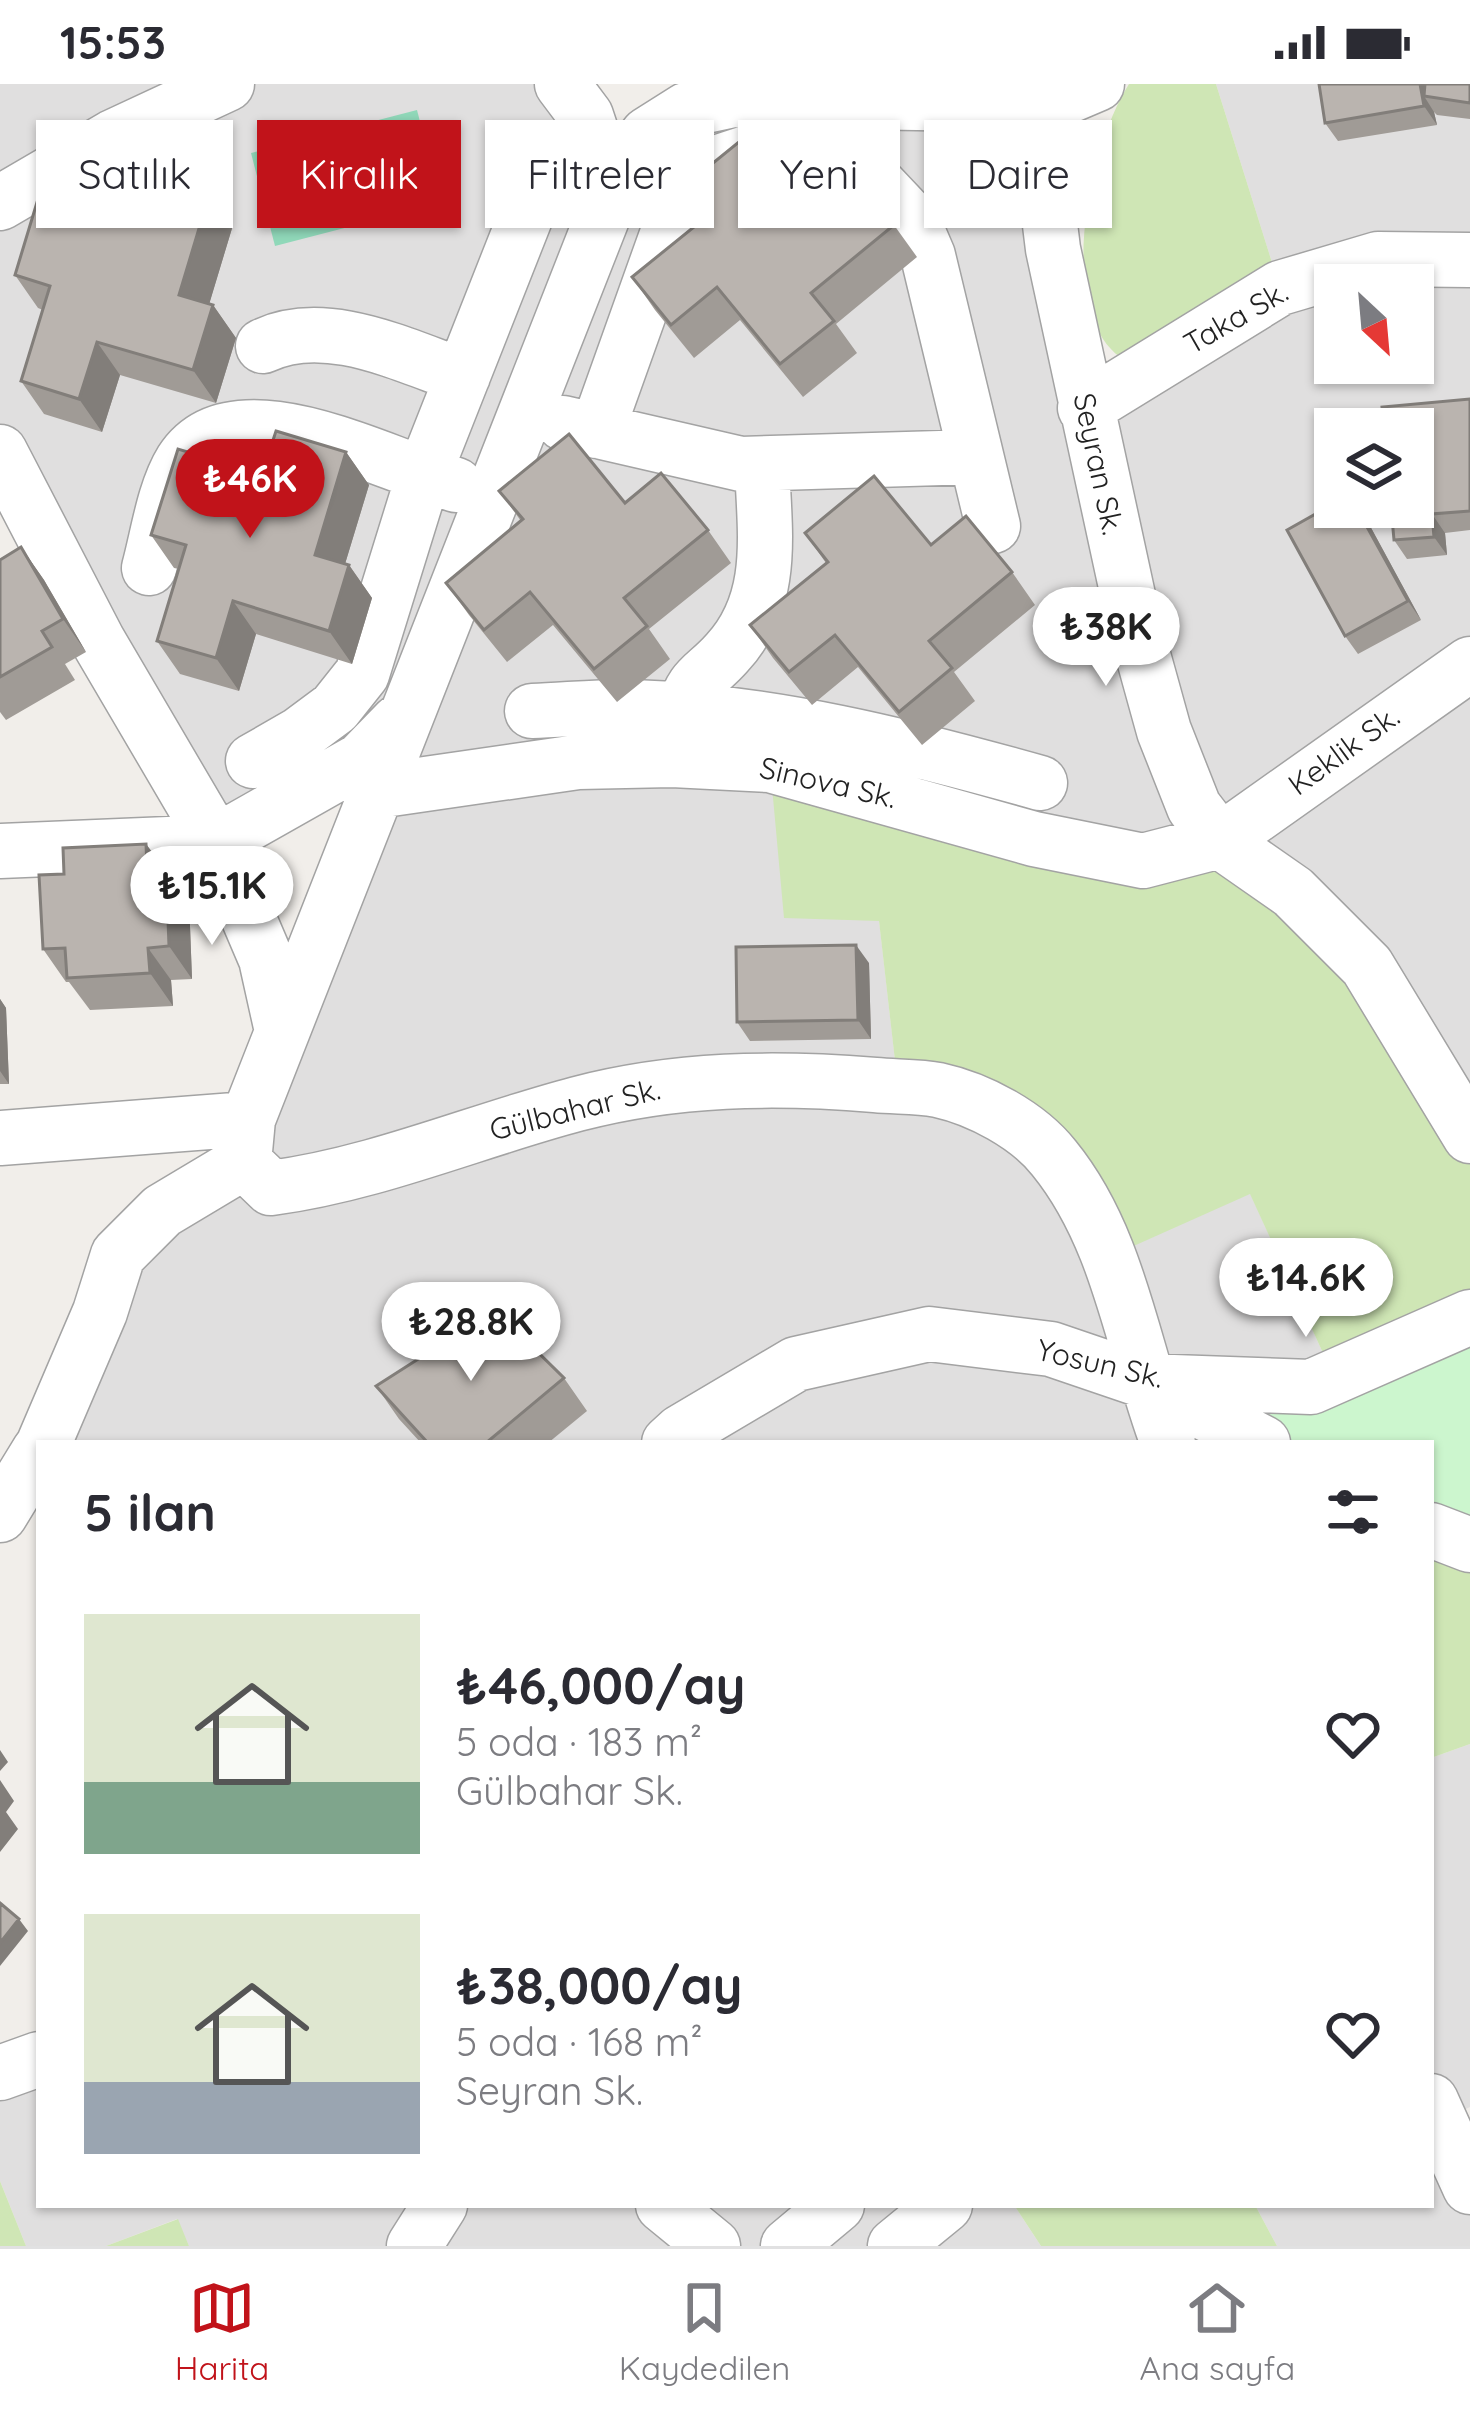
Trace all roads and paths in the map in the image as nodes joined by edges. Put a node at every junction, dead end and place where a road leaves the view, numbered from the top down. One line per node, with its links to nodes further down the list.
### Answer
1 (227, 84): 8 (street)
2 (562, 84): 6 (street)
3 (1097, 84): 5 (street)
4 (956, 94): 5 (street); 7 (street)
5 (1036, 110): 14 (street, Seyran Sk.)
6 (587, 120)
7 (670, 120)
8 (0, 202)
9 (521, 228): 13 (street)
10 (599, 228): 15 (street)
11 (1470, 260): 14 (street, Taka Sk.)
12 (263, 346): 13 (street)
13 (464, 376): 20 (street)
14 (1085, 408): 31 (street, Seyran Sk.)
15 (525, 414): 16 (street); 21 (street)
16 (597, 431): 18 (street); 19 (street)
17 (0, 452): 32 (street)
18 (974, 458): 19 (street); 22 (street)
19 (762, 464): 26 (street)
20 (424, 473): 21 (street); 23 (street); 28 (street)
21 (493, 497): 27 (street)
22 (993, 526)
23 (148, 568)
24 (1470, 664): 31 (street, Keklik Sk.)
25 (532, 711): 26 (street)
26 (683, 712): 29 (street)
27 (406, 713): 30 (street); 32 (street)
28 (253, 761)
29 (1040, 784)
30 (403, 788): 31 (street, Sinova Sk.); 34 (street)
31 (1220, 841): 35 (street, Seyran Sk.)
32 (216, 842): 33 (street); 34 (street)
33 (0, 851)
34 (281, 1031): 37 (street)
35 (1470, 1136)
36 (0, 1138): 37 (street)
37 (246, 1140): 39 (street, Gülbahar Sk.); 41 (street)
38 (1470, 1317): 39 (street, Yosun Sk.)
39 (1144, 1381): 40 (street, Yosun Sk.); 42 (street); 43 (street)
40 (672, 1439)
41 (48, 1440)
42 (1167, 1440)
43 (1257, 1440)
44 (36, 1460): 45 (street)
45 (0, 1515)
46 (1434, 1530): 47 (street)
47 (1470, 1545)
48 (36, 2060): 49 (street)
49 (0, 2073)
50 (1447, 2109): 51 (street)
51 (1470, 2186)
52 (438, 2208): 56 (street)
53 (667, 2208): 57 (street)
54 (833, 2208): 58 (street)
55 (941, 2208): 59 (street)
56 (414, 2246)
57 (712, 2246)
58 (788, 2246)
59 (895, 2246)

